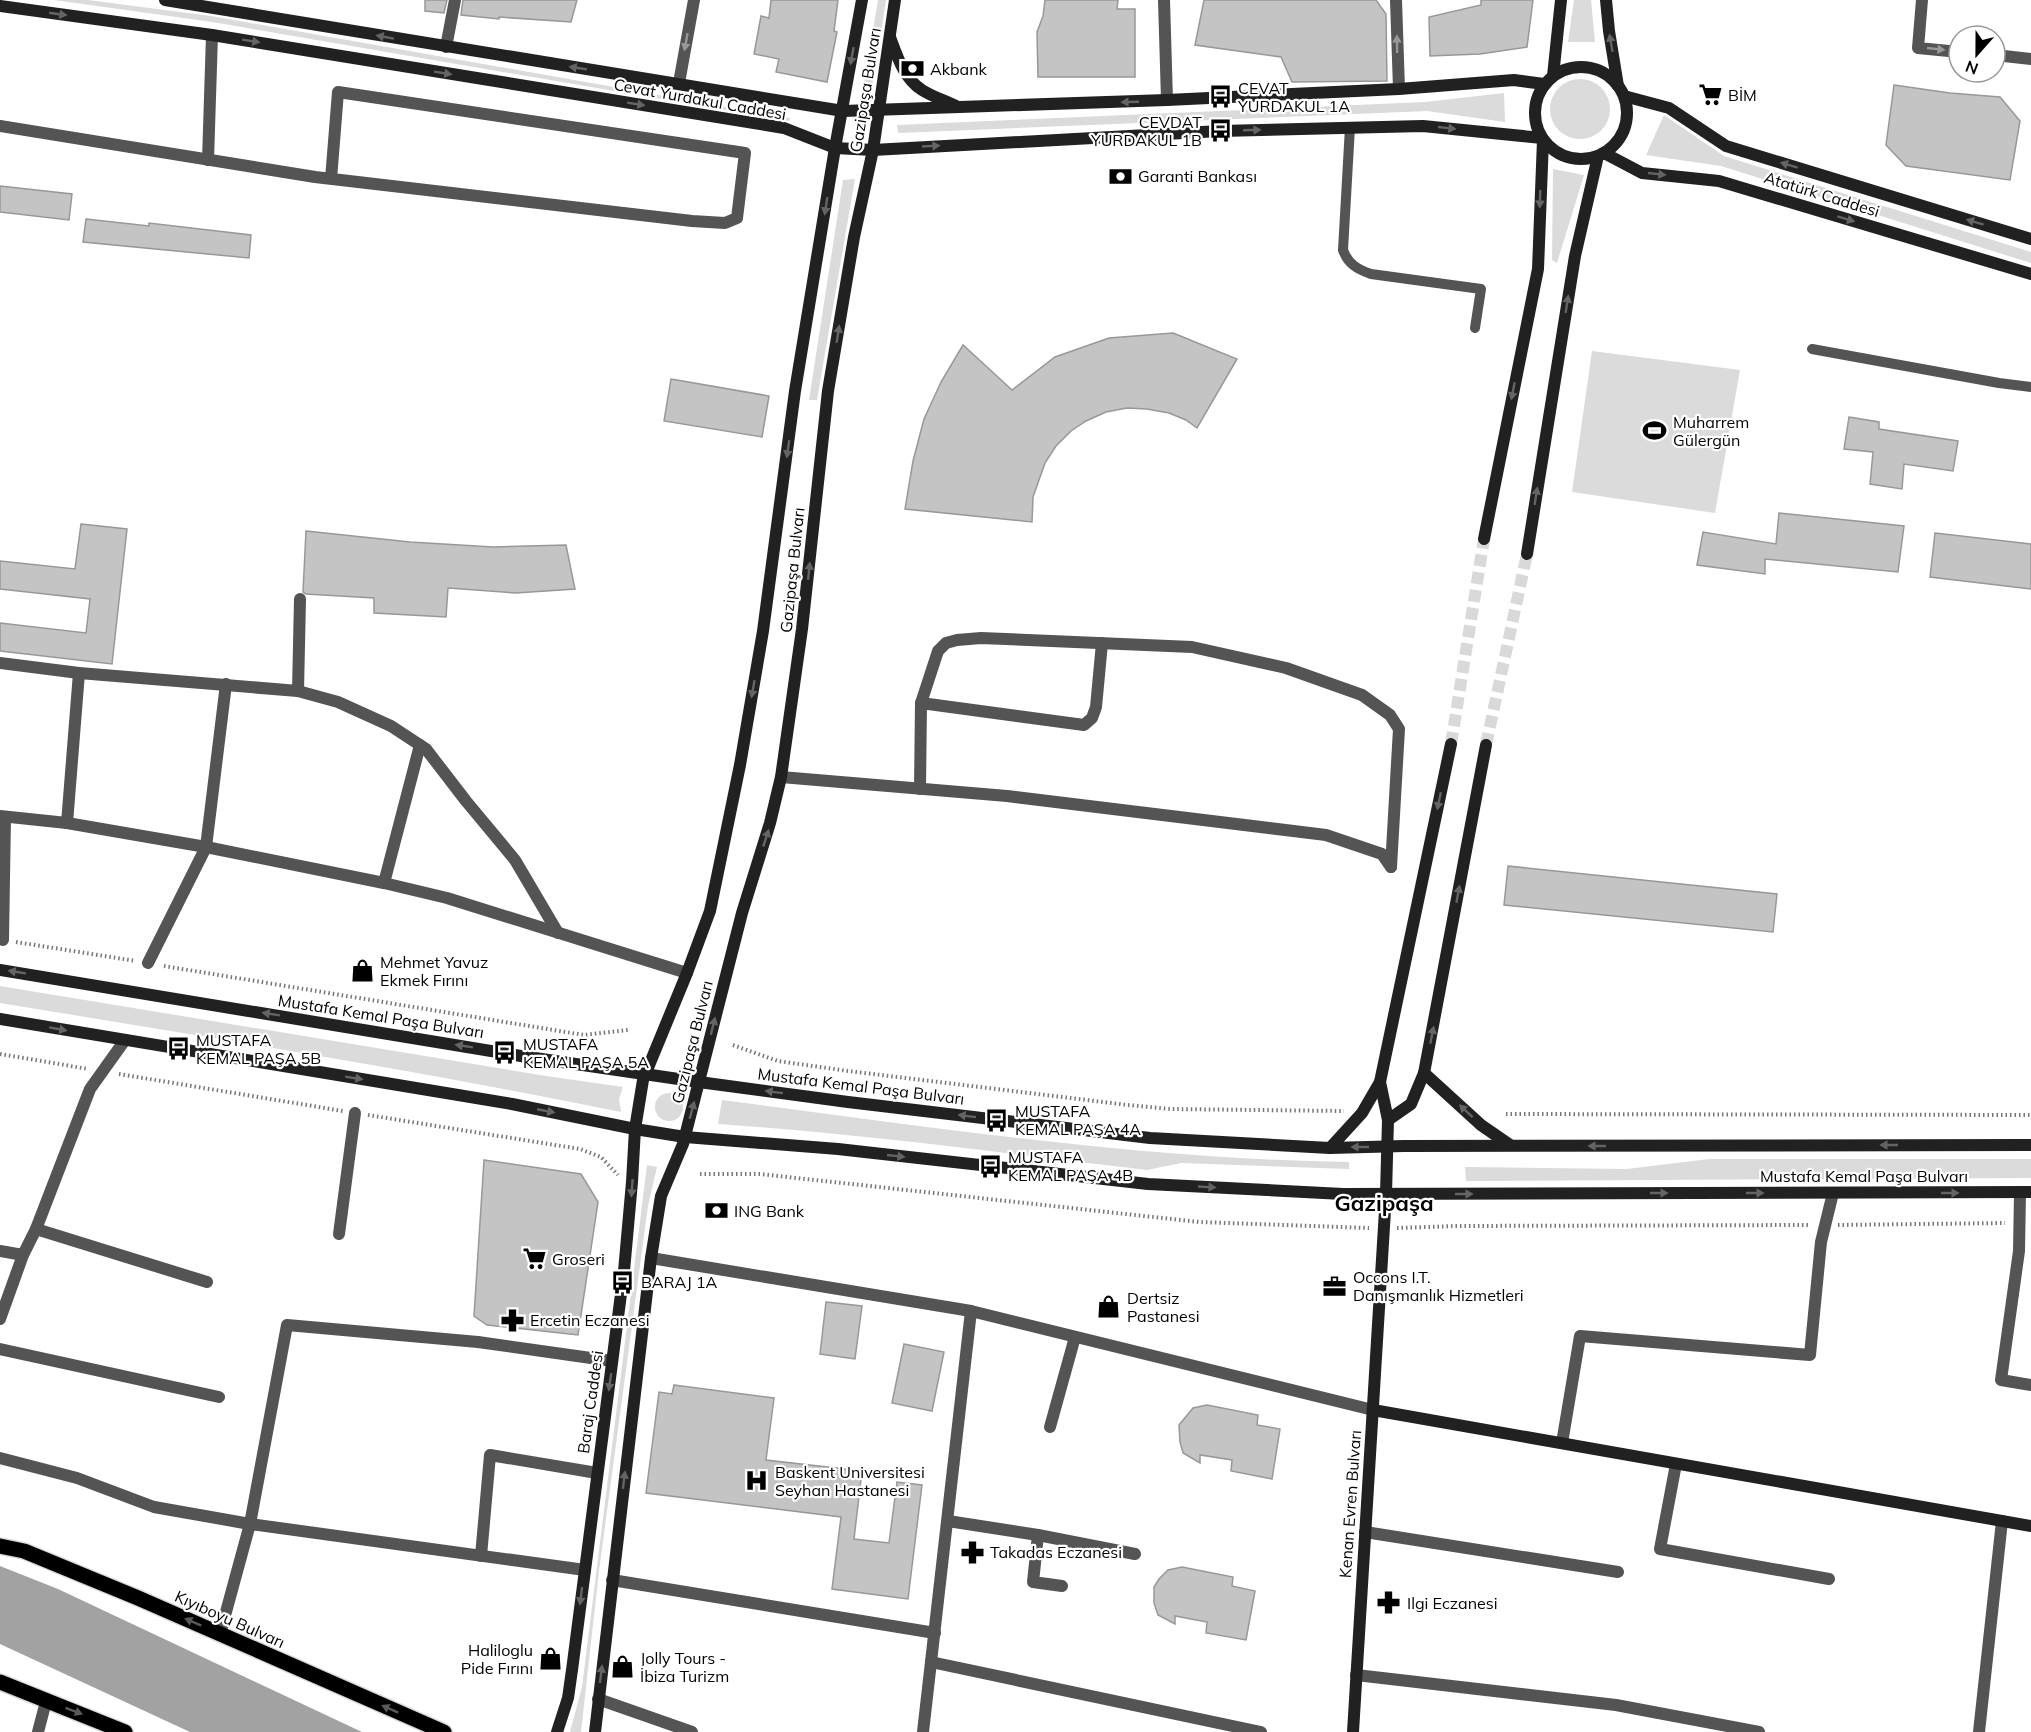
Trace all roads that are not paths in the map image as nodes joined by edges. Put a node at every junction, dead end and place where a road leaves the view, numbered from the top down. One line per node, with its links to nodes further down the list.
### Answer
1 (165, 0): 11 (main road, Cevat Yurdakul Caddesi)
2 (454, 0): 15 (street)
3 (694, 0): 20 (street, one-way to 20)
4 (862, 0): 25 (main road, Gazipaşa Bulvarı, one-way to 25)
5 (895, 0): 14 (main road, Gazipaşa Bulvarı)
6 (1164, 0): 23 (street)
7 (1396, 0): 21 (street, one-way to 7)
8 (1561, 0): 19 (main road)
9 (1606, 0): 22 (main road, one-way to 9)
10 (1922, 0): 16 (street, one-way to 16)
11 (209, 3): 15 (main road, Cevat Yurdakul Caddesi, one-way to 11)
12 (0, 6): 13 (main road, Cevat Yurdakul Caddesi, one-way to 13)
13 (212, 35): 30 (main road, Cevat Yurdakul Caddesi, one-way to 30); 33 (street)
14 (890, 36): 24 (main road); 26 (main road, Gazipaşa Bulvarı)
15 (446, 47): 20 (main road, Cevat Yurdakul Caddesi, one-way to 15)
16 (1947, 51)
17 (2007, 56): 18 (street)
18 (2031, 59)
19 (1549, 80): 21 (main road, Cevat Yurdakul Caddesi); 22 (main road); 29 (main road)
20 (679, 83): 25 (main road, Cevat Yurdakul Caddesi)
21 (1399, 89): 23 (main road, Cevat Yurdakul Caddesi)
22 (1621, 91): 32 (main road); 35 (main road, Atatürk Caddesi, one-way to 22)
23 (1167, 100): 24 (main road, Cevat Yurdakul Caddesi, one-way to 24)
24 (961, 108): 26 (main road, Cevat Yurdakul Caddesi)
25 (843, 111): 26 (main road, Cevat Yurdakul Caddesi); 30 (main road, Gazipaşa Bulvarı)
26 (878, 111): 31 (main road, Gazipaşa Bulvarı)
27 (0, 126): 33 (street)
28 (1350, 127): 29 (main road, Cevat Yurdakul Caddesi, one-way to 29); 31 (main road, Cevat Yurdakul Caddesi, one-way to 28); 37 (lane)
29 (1542, 139): 32 (main road); 40 (main road, one-way to 40)
30 (835, 148): 31 (main road, Cevat Yurdakul Caddesi); 62 (main road, Gazipaşa Bulvarı, one-way to 62)
31 (873, 150): 52 (main road, Gazipaşa Bulvarı, one-way to 31)
32 (1601, 155): 36 (main road, Atatürk Caddesi, one-way to 36); 41 (main road, one-way to 32)
33 (208, 160): 34 (street)
34 (331, 179): 34 (street)
35 (2031, 239)
36 (2031, 274)
37 (1475, 328)
38 (1812, 349): 39 (lane)
39 (2031, 387)
40 (1484, 539)
41 (1527, 554)
42 (300, 599): 47 (street)
43 (1102, 643): 48 (street); 48 (street); 53 (street)
44 (0, 663): 45 (street)
45 (79, 673): 46 (street); 55 (street)
46 (226, 684): 47 (street); 56 (street)
47 (298, 691): 50 (street)
48 (921, 703): 53 (street)
49 (1451, 744): 67 (main road, one-way to 67)
50 (420, 745): 57 (street); 58 (street)
51 (1486, 745): 65 (main road, one-way to 51)
52 (782, 777): 53 (street); 68 (main road, Gazipaşa Bulvarı, one-way to 52)
53 (920, 789)
54 (3, 817): 55 (street); 59 (street)
55 (67, 824): 56 (street)
56 (206, 847): 57 (street); 60 (street)
57 (384, 884): 58 (street)
58 (558, 933): 62 (street)
59 (3, 940)
60 (148, 963)
61 (0, 970): 66 (main road, Mustafa Kemal Paşa Bulvarı, one-way to 61)
62 (687, 973): 66 (main road, Gazipaşa Bulvarı)
63 (0, 1019): 64 (main road, one-way to 64)
64 (125, 1040): 71 (main road, one-way to 71); 80 (street)
65 (1424, 1073): 70 (main road); 73 (main road, one-way to 65)
66 (645, 1074): 68 (main road, Mustafa Kemal Paşa Bulvarı); 71 (main road, Baraj Caddesi)
67 (1380, 1082): 70 (main road, Kenan Evren Bulvarı); 76 (main road)
68 (699, 1083): 72 (main road, Gazipaşa Bulvarı, one-way to 68); 76 (main road, Mustafa Kemal Paşa Bulvarı, one-way to 68)
69 (355, 1113): 81 (street)
70 (1388, 1120): 75 (main road, Kenan Evren Bulvarı)
71 (634, 1129): 72 (main road); 90 (main road, Baraj Caddesi, one-way to 90)
72 (685, 1137): 79 (main road, Mustafa Kemal Paşa Bulvarı, one-way to 79); 84 (main road)
73 (1511, 1145): 74 (main road, Mustafa Kemal Paşa Bulvarı, one-way to 73); 75 (main road, Mustafa Kemal Paşa Bulvarı)
74 (2031, 1145)
75 (1386, 1147): 76 (main road, Mustafa Kemal Paşa Bulvarı, one-way to 76); 79 (main road, Kenan Evren Bulvarı)
76 (1330, 1148)
77 (2026, 1192): 78 (main road, Mustafa Kemal Paşa Bulvarı, one-way to 77); 91 (street)
78 (1833, 1193): 79 (main road, Mustafa Kemal Paşa Bulvarı, one-way to 78); 95 (street)
79 (1386, 1194): 93 (main road, Kenan Evren Bulvarı)
80 (36, 1229): 83 (street); 85 (street)
81 (339, 1234)
82 (0, 1251): 83 (street)
83 (23, 1255): 87 (street)
84 (651, 1258): 86 (street); 111 (main road, one-way to 84)
85 (207, 1282)
86 (971, 1311): 88 (street); 99 (street)
87 (0, 1319)
88 (1074, 1336): 93 (street); 94 (street)
89 (0, 1349): 92 (street)
90 (612, 1361): 98 (main road, Baraj Caddesi, one-way to 98); 101 (street)
91 (2031, 1385)
92 (219, 1397)
93 (1372, 1410): 95 (main road); 103 (main road, Kenan Evren Bulvarı)
94 (1050, 1427)
95 (1562, 1443): 97 (main road)
96 (0, 1458): 101 (street)
97 (1676, 1464): 100 (main road); 110 (street)
98 (597, 1473): 107 (street); 108 (main road, Baraj Caddesi)
99 (948, 1521): 104 (street); 114 (street)
100 (2002, 1521): 102 (main road); 130 (street)
101 (250, 1524): 107 (street); 113 (street)
102 (2031, 1526)
103 (1365, 1532): 109 (street); 116 (main road, Kenan Evren Bulvarı)
104 (1038, 1534): 106 (street); 112 (street)
105 (0, 1546): 113 (main road, Kıyıboyu Bulvarı, one-way to 105)
106 (1135, 1554)
107 (481, 1556): 108 (street)
108 (585, 1570): 123 (main road, Baraj Caddesi, one-way to 123)
109 (1618, 1572)
110 (1828, 1579)
111 (612, 1580): 114 (street); 118 (main road, one-way to 111)
112 (1062, 1586)
113 (220, 1634): 122 (main road, Kıyıboyu Bulvarı, one-way to 113)
114 (935, 1634): 115 (street)
115 (931, 1662): 126 (street); 127 (street)
116 (1356, 1675): 128 (main road, Kenan Evren Bulvarı); 129 (street)
117 (0, 1682): 121 (main road, one-way to 121)
118 (598, 1699): 124 (main road); 125 (street)
119 (45, 1709): 120 (street)
120 (38, 1732)
121 (125, 1732)
122 (444, 1732)
123 (557, 1732)
124 (595, 1732)
125 (692, 1732)
126 (923, 1732)
127 (1261, 1732)
128 (1353, 1732)
129 (1759, 1732)
130 (1979, 1732)

